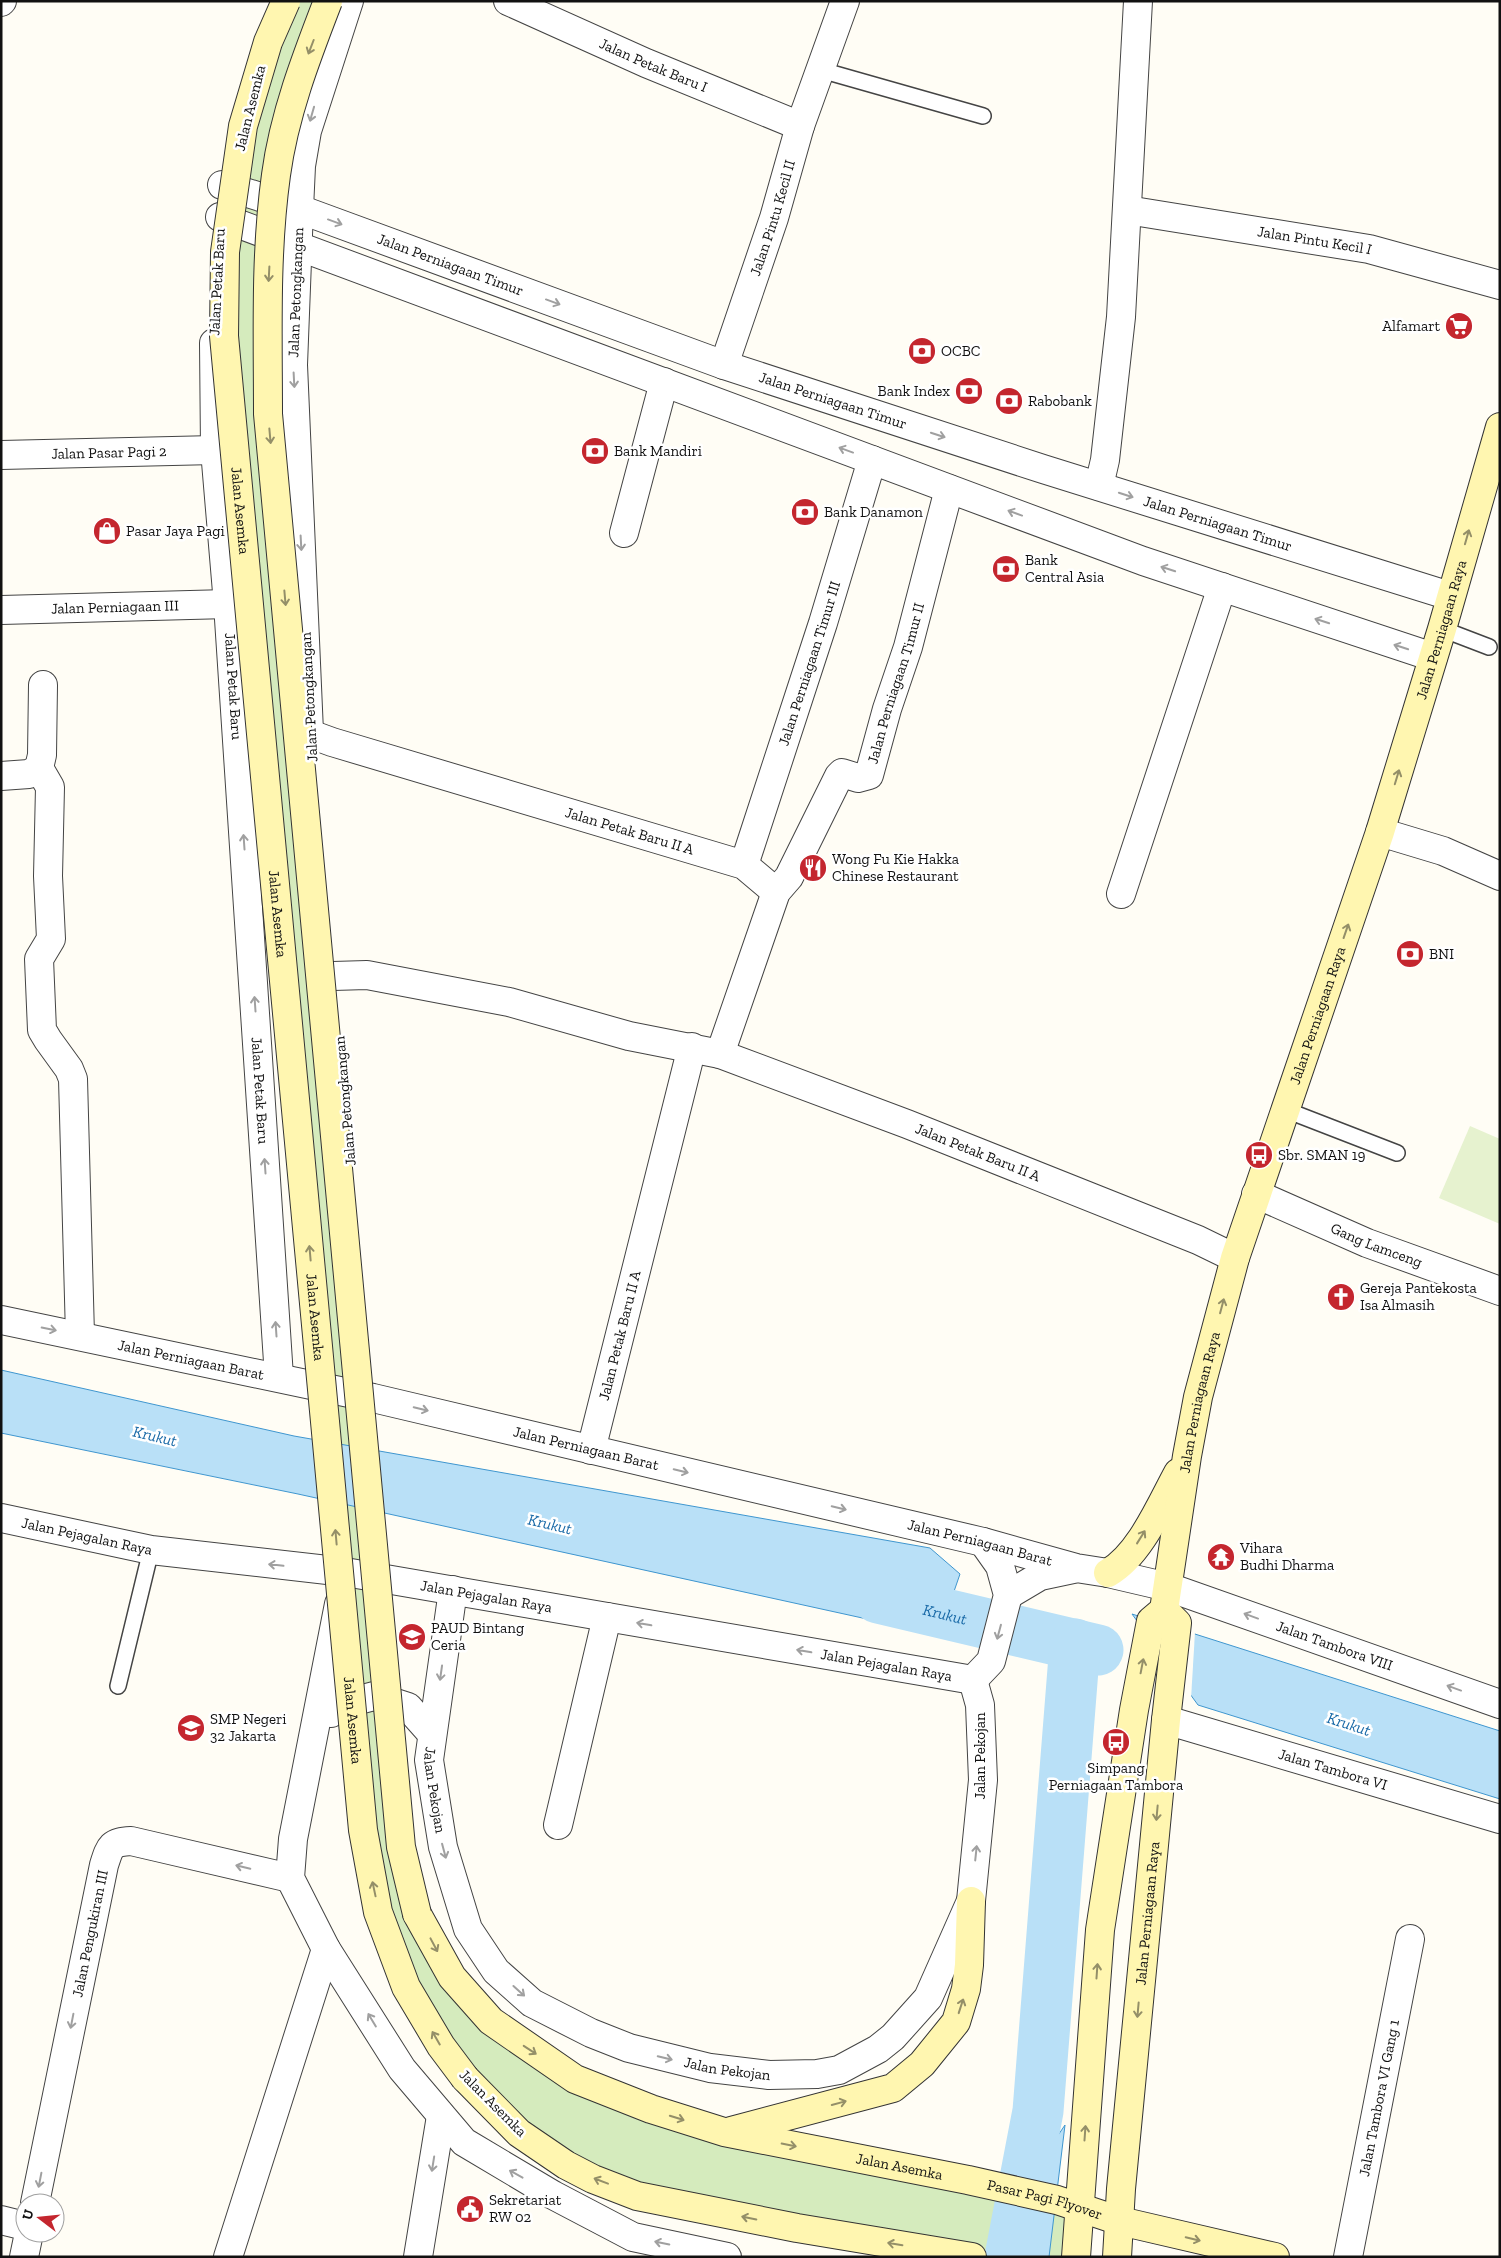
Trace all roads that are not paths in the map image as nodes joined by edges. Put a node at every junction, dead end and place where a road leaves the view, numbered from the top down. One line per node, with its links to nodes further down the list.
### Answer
1 (271, 1): 11 (street, Jalan Petak Baru)
2 (286, 1): 86 (main road, Jalan Asemka, one-way to 2, bridge)
3 (328, 1): 79 (main road, Jalan Asemka, one-way to 79, bridge)
4 (349, 1): 12 (street, Jalan Petongkangan, one-way to 12)
5 (508, 1): 10 (street, Jalan Petak Baru I)
6 (845, 1): 8 (street, Jalan Pintu Kecil II)
7 (1138, 1): 13 (street)
8 (821, 70): 9 (lane); 10 (street, Jalan Pintu Kecil II)
9 (983, 116)
10 (800, 126): 17 (street, Jalan Pintu Kecil II)
11 (222, 185): 12 (street, Jalan Perniagaan Timur); 14 (street, Jalan Petak Baru)
12 (299, 209): 15 (street, Jalan Petongkangan); 17 (street, Jalan Perniagaan Timur, one-way to 17)
13 (1127, 210): 16 (street, Jalan Pintu Kecil I); 23 (street)
14 (220, 217): 15 (street); 20 (street, Jalan Petak Baru)
15 (298, 245): 18 (street); 34 (street, Jalan Petongkangan, one-way to 34)
16 (1500, 285)
17 (724, 365): 23 (street, Jalan Perniagaan Timur, one-way to 23)
18 (664, 382): 22 (street, one-way to 18); 25 (street)
19 (1500, 427): 27 (main road, Jalan Perniagaan Raya, one-way to 19)
20 (215, 450): 21 (street, Jalan Pasar Pagi 2); 28 (street, Jalan Petak Baru)
21 (1, 455)
22 (872, 460): 24 (street); 38 (street, Jalan Perniagaan Timur III)
23 (1099, 486): 27 (street, Jalan Perniagaan Timur, one-way to 27)
24 (949, 489): 26 (street, one-way to 24); 40 (street, Jalan Perniagaan Timur II)
25 (624, 533)
26 (1222, 588): 32 (street, one-way to 26); 41 (street)
27 (1450, 596): 30 (main road, Jalan Perniagaan Raya)
28 (228, 604): 29 (street, Jalan Perniagaan III); 52 (street, Jalan Petak Baru, one-way to 28)
29 (1, 610)
30 (1442, 629): 31 (lane); 32 (main road, Jalan Perniagaan Raya)
31 (1489, 647)
32 (1434, 658): 37 (main road, Jalan Perniagaan Raya, one-way to 32)
33 (43, 685): 35 (street)
34 (310, 734): 38 (street, Jalan Petak Baru II A); 42 (street, Jalan Petongkangan)
35 (39, 768): 36 (street); 51 (street)
36 (1, 776)
37 (1380, 832): 39 (street); 45 (main road, Jalan Perniagaan Raya, one-way to 37)
38 (744, 865): 40 (street, Jalan Petak Baru II A)
39 (1500, 876)
40 (776, 892): 44 (street)
41 (1121, 894)
42 (333, 976): 43 (street, Jalan Petak Baru II A); 53 (street, Jalan Petongkangan)
43 (692, 1048): 44 (street, Jalan Petak Baru II A); 54 (street, Jalan Petak Baru II A)
44 (720, 1054): 48 (street, Jalan Petak Baru II A)
45 (1286, 1110): 46 (lane); 47 (main road, Jalan Perniagaan Raya)
46 (1397, 1153)
47 (1256, 1194): 48 (main road, Jalan Perniagaan Raya); 49 (street, Gang Lamceng)
48 (1235, 1258): 55 (main road, Jalan Perniagaan Raya, one-way to 48)
49 (1500, 1291)
50 (1, 1320): 51 (street, Jalan Perniagaan Barat, one-way to 51)
51 (80, 1336): 52 (street, Jalan Perniagaan Barat)
52 (279, 1377): 53 (street, Jalan Perniagaan Barat)
53 (373, 1398): 54 (street, Jalan Perniagaan Barat, one-way to 54)
54 (591, 1450): 57 (street, Jalan Perniagaan Barat, one-way to 57)
55 (1187, 1456): 61 (main road, one-way to 55); 64 (main road, Jalan Perniagaan Raya)
56 (1, 1518): 58 (street, Jalan Pejagalan Raya)
57 (982, 1542): 59 (street, Jalan Perniagaan Barat); 63 (street)
58 (151, 1550): 60 (street, Jalan Pejagalan Raya, one-way to 58); 67 (lane)
59 (1076, 1568): 61 (street, Jalan Perniagaan Barat); 63 (street)
60 (345, 1572): 62 (street, Jalan Pejagalan Raya); 70 (street)
61 (1108, 1573): 64 (street, Jalan Perniagaan Barat)
62 (453, 1590): 65 (street, Jalan Pejagalan Raya); 71 (street, Jalan Pekojan, one-way to 71)
63 (1008, 1599): 66 (street, one-way to 66)
64 (1165, 1610): 68 (street, Jalan Tambora VIII, one-way to 64); 69 (main road, Jalan Perniagaan Raya); 82 (main road, Jalan Perniagaan Raya, one-way to 64)
65 (607, 1617): 66 (street, Jalan Pejagalan Raya, one-way to 65); 73 (street)
66 (982, 1671): 75 (street, Jalan Pekojan, one-way to 66)
67 (118, 1686)
68 (1500, 1704)
69 (1166, 1716): 72 (street, Jalan Tambora VI); 84 (main road, Jalan Perniagaan Raya, one-way to 84)
70 (314, 1730): 71 (street); 74 (street)
71 (432, 1734): 75 (street, Jalan Pekojan, one-way to 75)
72 (1500, 1819)
73 (558, 1824)
74 (290, 1878): 77 (street); 81 (street, Jalan Pengukiran III, one-way to 81)
75 (971, 1902): 79 (main road, one-way to 75)
76 (1410, 1940): 97 (street, Jalan Tambora VI Gang 1)
77 (326, 1949): 78 (street, one-way to 77); 90 (street)
78 (441, 2116): 91 (street, one-way to 91); 92 (street, one-way to 78)
79 (724, 2132): 80 (main road, Jalan Asemka, one-way to 80)
80 (968, 2180): 82 (main road, Pasar Pagi Flyover)
81 (37, 2193)
82 (1068, 2204): 84 (main road, Pasar Pagi Flyover); 94 (main road, Jalan Perniagaan Raya)
83 (1, 2220): 85 (street)
84 (1120, 2221): 95 (main road, Jalan Perniagaan Raya); 96 (main road, Pasar Pagi Flyover, one-way to 96)
85 (15, 2224)
86 (796, 2228): 88 (main road, Jalan Asemka, one-way to 86); 93 (main road)
87 (27, 2243): 89 (street)
88 (966, 2256)
89 (24, 2257)
90 (228, 2257)
91 (418, 2257)
92 (727, 2257)
93 (844, 2257)
94 (1076, 2257)
95 (1117, 2257)
96 (1276, 2257)
97 (1348, 2257)

